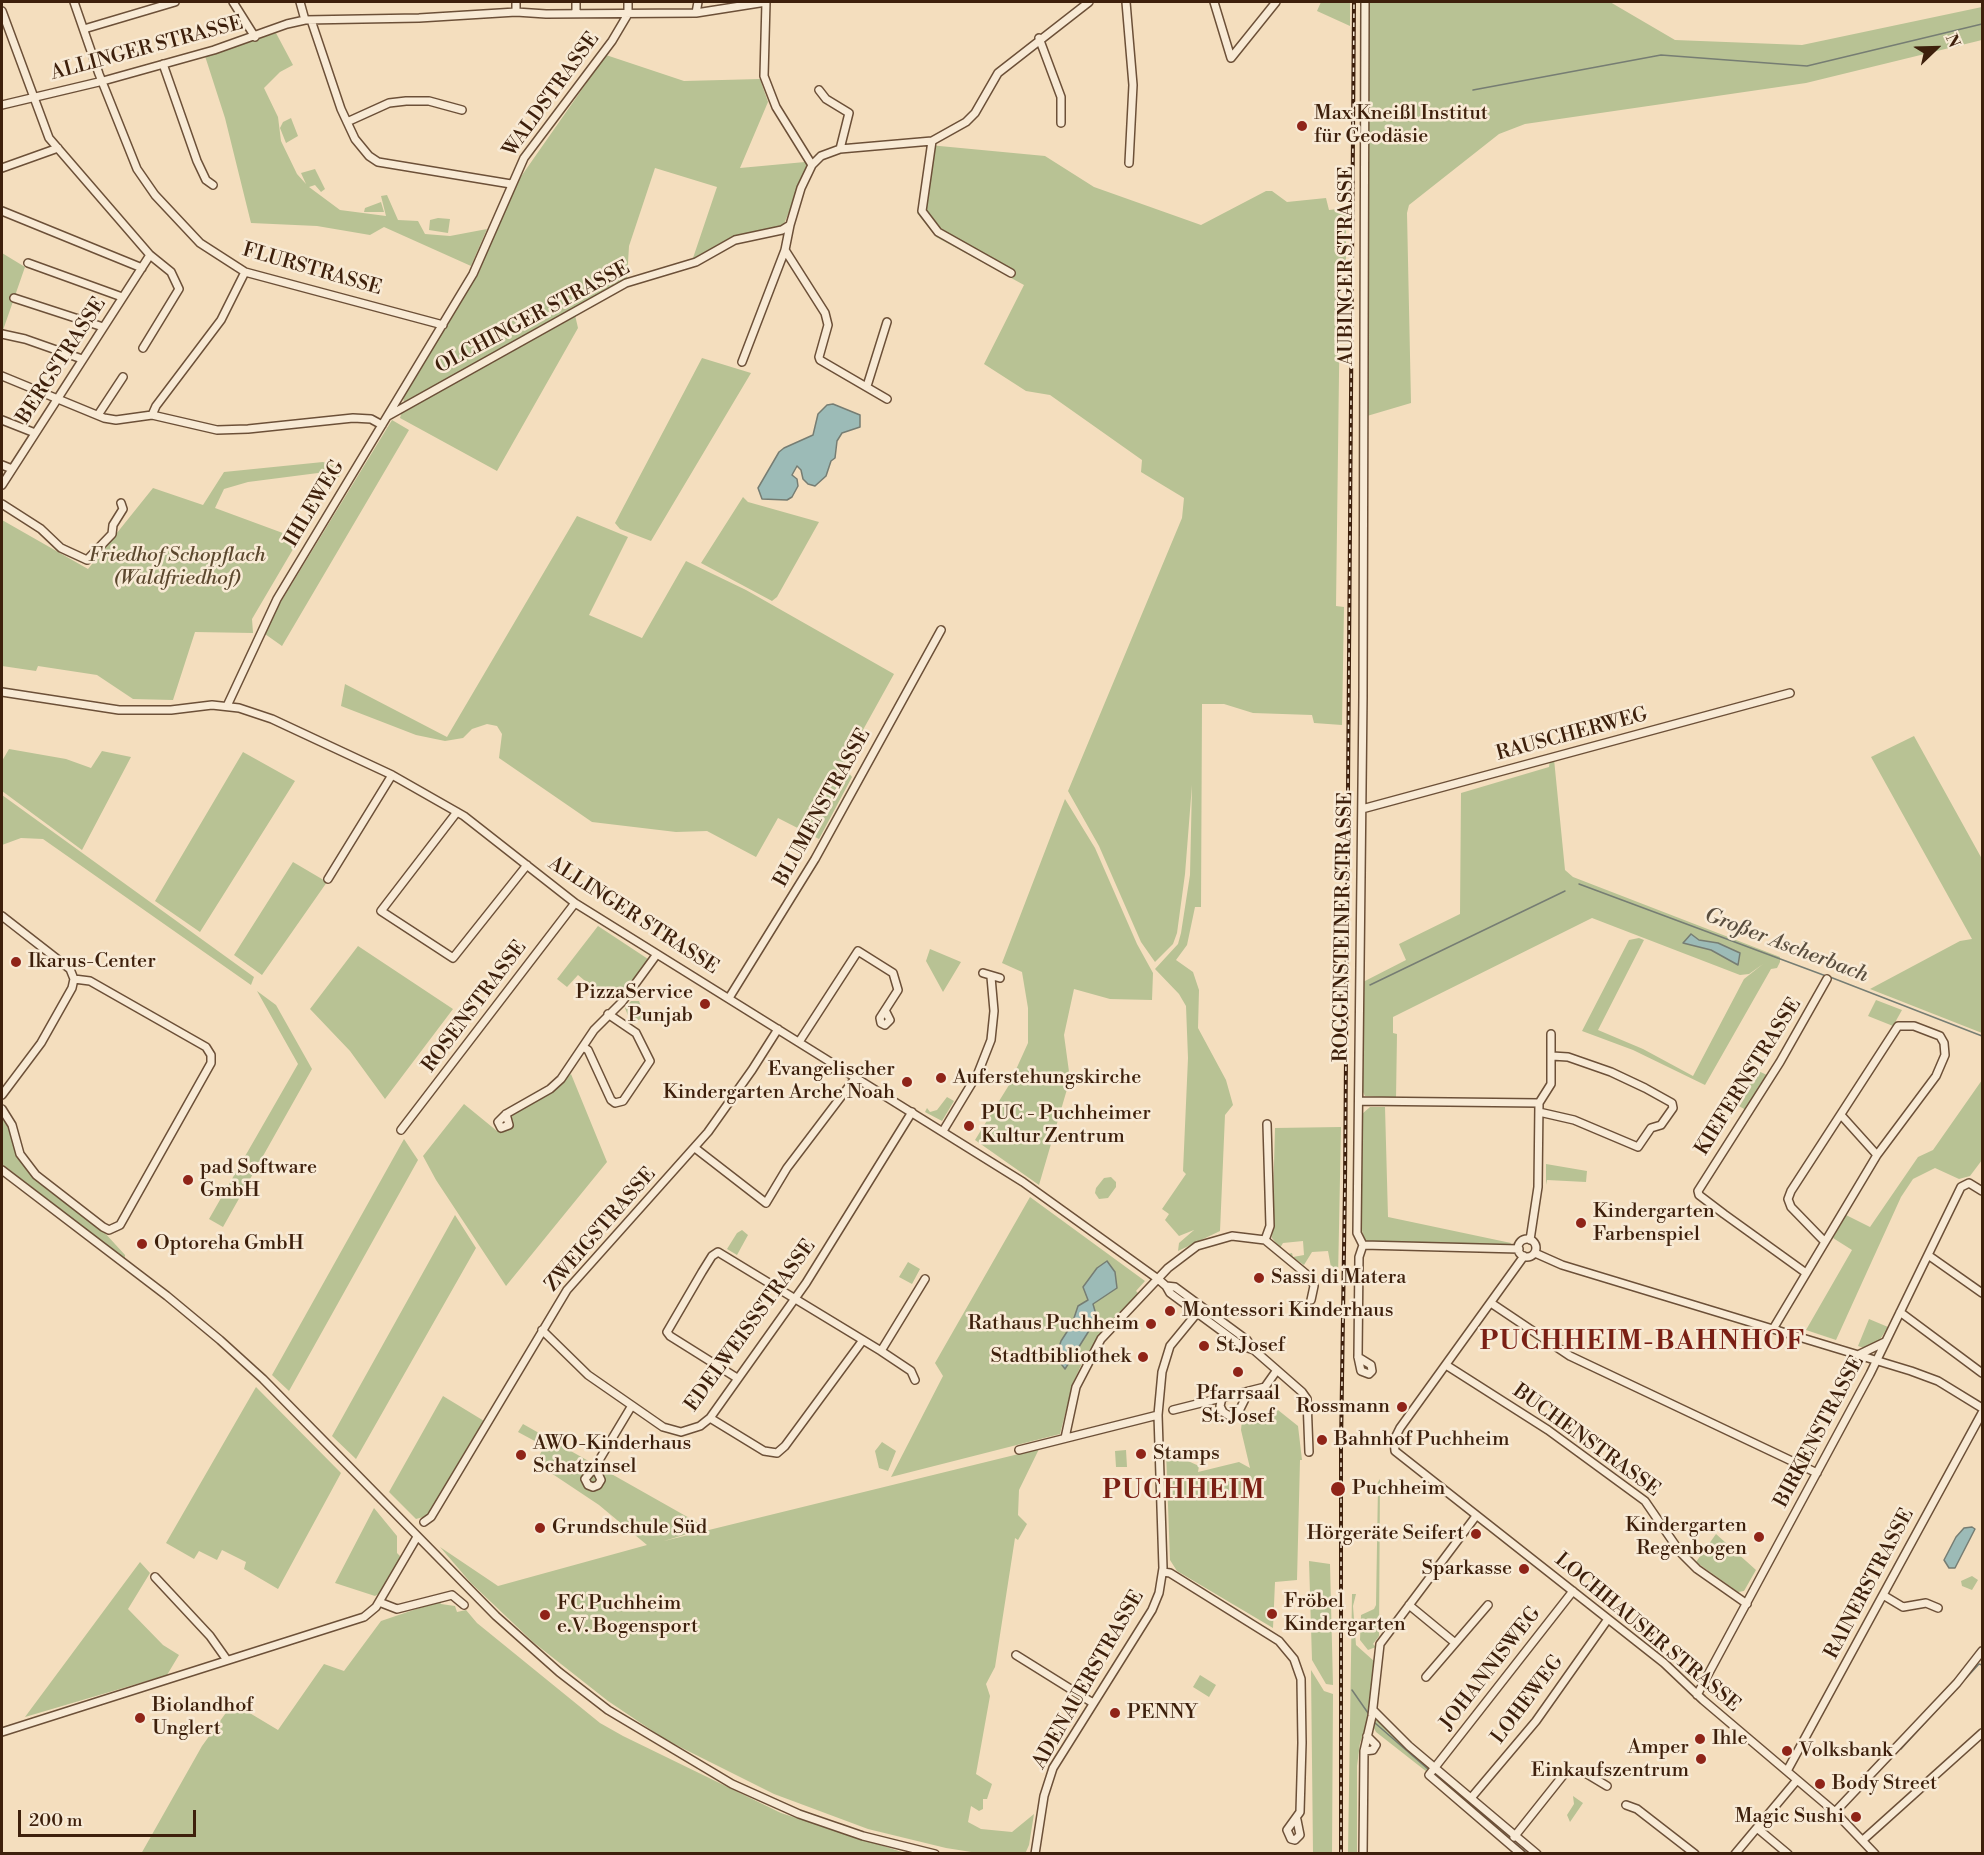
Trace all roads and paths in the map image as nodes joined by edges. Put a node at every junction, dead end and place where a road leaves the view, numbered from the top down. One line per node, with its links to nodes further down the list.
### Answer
1 (74, 2): 21 (street, FLURSTRASSE)
2 (175, 2): 21 (street)
3 (233, 2): 22 (street)
4 (300, 2): 20 (street)
5 (516, 2): 16 (street)
6 (576, 2): 18 (street)
7 (628, 2): 19 (street)
8 (698, 2): 17 (street)
9 (766, 2): 17 (street, ALLINGER STRASSE); 36 (street)
10 (1089, 2): 23 (street)
11 (1126, 2): 35 (street)
12 (1214, 2): 13 (street)
13 (1276, 2)
14 (1365, 2): 71 (street, AUBINGER STRASSE)
15 (2, 11): 27 (street)
16 (516, 12): 18 (street, ALLINGER STRASSE); 20 (street, ALLINGER STRASSE)
17 (696, 13): 19 (street, ALLINGER STRASSE)
18 (576, 14): 19 (street, ALLINGER STRASSE)
19 (627, 14): 38 (street, WALDSTRASSE)
20 (308, 20): 22 (street, ALLINGER STRASSE); 30 (street)
21 (84, 29): 25 (street, FLURSTRASSE)
22 (255, 37): 24 (street, ALLINGER STRASSE)
23 (1040, 38): 31 (street); 32 (street)
24 (163, 64): 25 (street, ALLINGER STRASSE); 39 (street)
25 (103, 81): 27 (street, ALLINGER STRASSE); 46 (street, FLURSTRASSE)
26 (819, 90): 34 (street)
27 (35, 97): 28 (street, ALLINGER STRASSE); 33 (street)
28 (2, 105)
29 (462, 110): 30 (street)
30 (348, 122): 38 (street)
31 (1060, 123)
32 (932, 141): 34 (street); 47 (street)
33 (58, 148): 37 (street); 43 (street)
34 (840, 149): 36 (street)
35 (1129, 163)
36 (812, 165): 41 (street)
37 (2, 168)
38 (511, 184): 51 (street, WALDSTRASSE)
39 (213, 185)
40 (2, 211): 45 (street)
41 (790, 225): 42 (street); 64 (street, OLCHINGER STRASSE)
42 (785, 250): 56 (street); 59 (street)
43 (150, 255): 45 (street, BERGSTRASSE); 54 (street)
44 (28, 263): 48 (street)
45 (142, 268): 48 (street, BERGSTRASSE)
46 (245, 272): 51 (street, FLURSTRASSE); 63 (street)
47 (1011, 273)
48 (122, 297): 52 (street, BERGSTRASSE)
49 (14, 298): 52 (street)
50 (887, 322): 59 (street)
51 (443, 325): 64 (street, IHLEWEG)
52 (102, 327): 55 (street, BERGSTRASSE)
53 (2, 334): 55 (street)
54 (142, 348)
55 (82, 359): 60 (street, BERGSTRASSE)
56 (742, 362)
57 (2, 376): 60 (street)
58 (123, 377): 62 (street)
59 (867, 386): 61 (street)
60 (57, 399): 62 (street); 67 (street, BERGSTRASSE)
61 (887, 399)
62 (98, 415): 63 (street)
63 (152, 415): 66 (street)
64 (388, 416): 66 (street, IHLEWEG)
65 (2, 420): 67 (street)
66 (382, 425): 77 (street, IHLEWEG)
67 (35, 433): 69 (street, BERGSTRASSE)
68 (2, 465): 69 (street)
69 (12, 469): 70 (street, BERGSTRASSE)
70 (2, 485)
71 (1362, 495): 79 (street, ROGGENSTEINER STRASSE)
72 (121, 503): 73 (street)
73 (2, 504)
74 (941, 630): 91 (street, BLUMENSTRASSE)
75 (2, 692): 77 (street, ALLINGER STRASSE)
76 (1790, 693): 79 (street, RAUSCHERWEG)
77 (227, 706): 78 (street, ALLINGER STRASSE)
78 (392, 775): 80 (street, ALLINGER STRASSE); 82 (street)
79 (1362, 809): 101 (street, ROGGENSTEINER STRASSE)
80 (458, 812): 81 (street, ALLINGER STRASSE); 81 (street)
81 (527, 865): 83 (street, ALLINGER STRASSE)
82 (328, 879)
83 (575, 903): 85 (street, ALLINGER STRASSE); 109 (street, ROSENSTRASSE)
84 (2, 916): 89 (street)
85 (657, 954): 91 (street, ALLINGER STRASSE); 93 (street)
86 (983, 973): 87 (street)
87 (991, 977): 88 (street); 110 (street)
88 (1000, 978)
89 (74, 979): 100 (street); 103 (street)
90 (1827, 980): 123 (street, KIEFERNSTRASSE)
91 (729, 998): 94 (street, ALLINGER STRASSE)
92 (886, 1012): 96 (street)
93 (608, 1014): 97 (street); 97 (street)
94 (777, 1029): 96 (street, ALLINGER STRASSE); 111 (street, ZWEIGSTRASSE)
95 (1551, 1034): 98 (street)
96 (799, 1042): 99 (street, ALLINGER STRASSE)
97 (583, 1047): 106 (street)
98 (1552, 1056): 102 (street); 105 (street)
99 (856, 1077): 104 (street, ALLINGER STRASSE); 111 (street)
100 (2, 1095)
101 (1359, 1101): 102 (street); 118 (street, ROGGENSTEINER STRASSE)
102 (1539, 1103): 105 (street)
103 (2, 1109)
104 (912, 1112): 110 (street, ALLINGER STRASSE); 127 (street, EDELWEISSSTRASSE)
105 (1539, 1112): 116 (street)
106 (506, 1114)
107 (1841, 1115): 112 (street); 112 (street); 117 (street)
108 (1267, 1124): 115 (street)
109 (401, 1130)
110 (943, 1131): 125 (street, ALLINGER STRASSE)
111 (695, 1148): 133 (street, ZWEIGSTRASSE)
112 (1877, 1155): 117 (street)
113 (2, 1170): 159 (street)
114 (1983, 1191): 121 (street, BIRKENSTRASSE)
115 (1265, 1240): 125 (street); 128 (street)
116 (1530, 1240): 119 (street); 120 (street)
117 (1824, 1241): 123 (street)
118 (1363, 1245): 119 (street); 138 (street, ROGGENSTEINER STRASSE)
119 (1519, 1249): 122 (street)
120 (1535, 1253): 122 (street); 132 (street)
121 (1928, 1255): 126 (street); 131 (street, BIRKENSTRASSE)
122 (1524, 1256): 129 (street)
123 (1806, 1273): 132 (street)
124 (926, 1279): 136 (street)
125 (1158, 1279): 130 (street, ALLINGER STRASSE); 152 (street)
126 (1983, 1293)
127 (797, 1298): 134 (street); 143 (street, EDELWEISSSTRASSE); 143 (street)
128 (1311, 1300)
129 (1491, 1303): 140 (street); 156 (street)
130 (1199, 1310): 141 (street, ALLINGER STRASSE); 150 (street, ADENAUERSTRASSE)
131 (1900, 1312): 135 (street, BIRKENSTRASSE); 142 (street)
132 (1773, 1329): 137 (street)
133 (542, 1330): 147 (street, EDELWEISSSTRASSE); 158 (street, ZWEIGSTRASSE)
134 (863, 1340): 136 (street); 151 (street)
135 (1886, 1342): 137 (street); 139 (street, BIRKENSTRASSE)
136 (881, 1351): 144 (street)
137 (1857, 1355): 139 (street)
138 (1358, 1357)
139 (1876, 1361): 149 (street); 156 (street, BIRKENSTRASSE)
140 (1446, 1365): 157 (street, LOCHHAUSER STRASSE); 165 (street, BUCHENSTRASSE)
141 (1277, 1370): 145 (street); 154 (street, ALLINGER STRASSE)
142 (1983, 1373)
143 (737, 1378): 151 (street, EDELWEISSSTRASSE)
144 (915, 1380)
145 (1249, 1392): 146 (street); 146 (street)
146 (1222, 1398): 148 (street)
147 (631, 1407): 151 (street, EDELWEISSSTRASSE); 155 (street)
148 (1173, 1410)
149 (1983, 1410): 163 (street, RAINERSTRASSE)
150 (1158, 1415): 152 (street); 160 (street, ADENAUERSTRASSE)
151 (710, 1418)
152 (1065, 1438): 153 (street)
153 (1019, 1450)
154 (1309, 1452)
155 (595, 1467)
156 (1817, 1473): 165 (street, BIRKENSTRASSE)
157 (1476, 1516): 162 (street, LOCHHAUSER STRASSE); 167 (street)
158 (424, 1522)
159 (417, 1537): 164 (street); 193 (street)
160 (1163, 1572): 177 (street, ADENAUERSTRASSE); 188 (street)
161 (155, 1577): 174 (street)
162 (1572, 1591): 170 (street, LOCHHAUSER STRASSE); 181 (street, JOHANNISWEG)
163 (1883, 1595): 169 (street); 182 (street, RAINERSTRASSE)
164 (379, 1602): 166 (street); 174 (street)
165 (1747, 1604): 176 (street, BIRKENSTRASSE)
166 (464, 1605)
167 (1409, 1605): 171 (street); 178 (street)
168 (1488, 1605): 171 (street)
169 (1938, 1608)
170 (1608, 1619): 176 (street, LOCHHAUSER STRASSE); 185 (street, LOHEWEG)
171 (1454, 1642): 175 (street)
172 (1983, 1651): 187 (street)
173 (1016, 1655): 177 (street)
174 (227, 1660): 179 (street)
175 (1426, 1677)
176 (1697, 1695): 182 (street, LOCHHAUSER STRASSE)
177 (1093, 1703): 194 (street, ADENAUERSTRASSE)
178 (1372, 1716): 181 (street); 195 (street)
179 (2, 1732)
180 (1983, 1733): 191 (street)
181 (1433, 1771): 185 (street); 190 (street)
182 (1787, 1771): 183 (street, LOCHHAUSER STRASSE)
183 (1797, 1780): 187 (street, LOCHHAUSER STRASSE); 189 (street)
184 (1607, 1786): 190 (street)
185 (1471, 1798): 190 (street)
186 (1626, 1805): 198 (street)
187 (1835, 1812): 191 (street, LOCHHAUSER STRASSE)
188 (1297, 1820)
189 (1757, 1828): 199 (street); 200 (street)
190 (1512, 1840): 196 (street); 197 (street)
191 (1863, 1840): 192 (street, LOCHHAUSER STRASSE)
192 (1872, 1852)
193 (935, 1854)
194 (1035, 1854)
195 (1363, 1854)
196 (1521, 1854)
197 (1537, 1854)
198 (1695, 1854)
199 (1735, 1854)
200 (1788, 1854)

